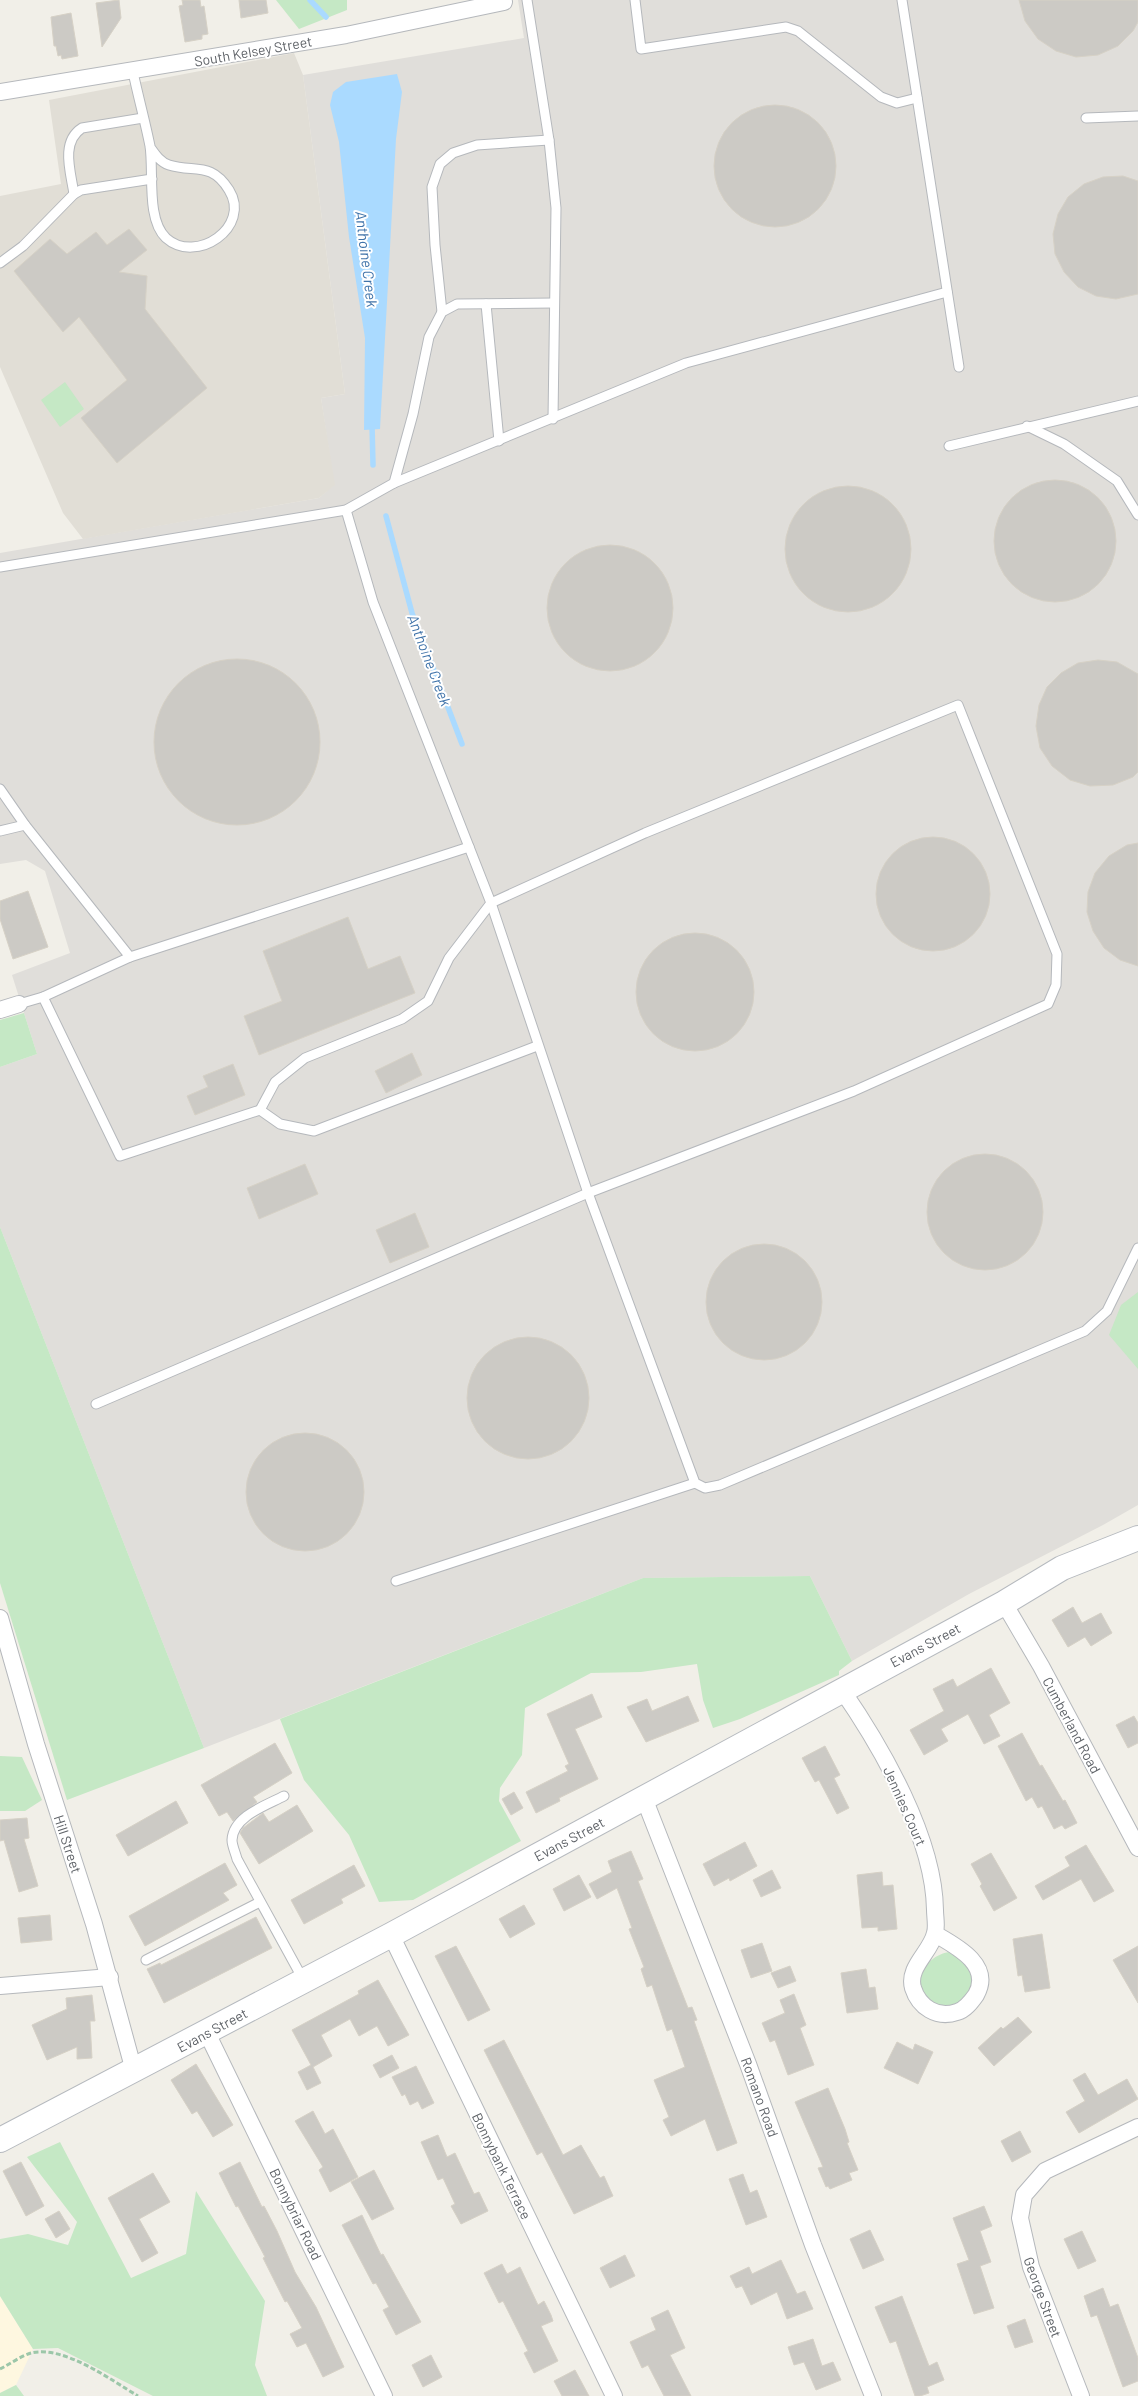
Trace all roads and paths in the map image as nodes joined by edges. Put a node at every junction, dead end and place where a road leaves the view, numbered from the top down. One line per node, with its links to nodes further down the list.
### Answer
1 (527, 0): 11 (lane)
2 (635, 0): 7 (lane)
3 (902, 0): 7 (lane)
4 (504, 2): 5 (street, South Kelsey Street)
5 (133, 72): 6 (street, South Kelsey Street); 9 (lane)
6 (0, 92)
7 (917, 98): 16 (lane)
8 (1138, 116): 10 (lane)
9 (143, 118): 12 (lane); 14 (lane)
10 (1086, 118)
11 (549, 140): 17 (lane); 19 (lane)
12 (150, 147): 13 (lane); 13 (lane)
13 (152, 179): 14 (lane)
14 (74, 194): 15 (lane)
15 (0, 263)
16 (947, 292): 20 (lane); 22 (lane)
17 (554, 303): 18 (lane); 22 (lane)
18 (486, 304): 19 (lane); 24 (lane)
19 (442, 312): 26 (lane)
20 (958, 367)
21 (1138, 401): 23 (lane)
22 (553, 419): 24 (lane)
23 (1027, 426): 25 (lane); 28 (lane)
24 (499, 441): 26 (lane)
25 (949, 446)
26 (394, 483): 27 (lane)
27 (346, 510): 29 (lane); 33 (lane)
28 (1138, 515)
29 (0, 568)
30 (0, 789): 31 (lane)
31 (25, 825): 32 (lane); 35 (lane)
32 (0, 831)
33 (470, 847): 34 (lane); 35 (lane)
34 (491, 903): 39 (lane); 40 (lane); 41 (lane)
35 (130, 957): 36 (lane)
36 (43, 997): 37 (lane); 40 (lane)
37 (18, 1004): 38 (street)
38 (0, 1010)
39 (537, 1046): 40 (lane); 41 (lane)
40 (260, 1110)
41 (588, 1193): 43 (lane); 44 (lane)
42 (1138, 1248): 44 (lane)
43 (96, 1404)
44 (695, 1483): 46 (lane)
45 (1138, 1538): 47 (street, Evans Street)
46 (396, 1580)
47 (1004, 1602): 49 (street, Evans Street); 52 (street, Cumberland Road)
48 (0, 1618): 57 (street, Hill Street)
49 (842, 1690): 51 (street, Evans Street); 54 (street, Jennies Court)
50 (284, 1796): 53 (lane)
51 (644, 1798): 55 (street, Evans Street); 68 (street, Romano Road)
52 (1138, 1848)
53 (260, 1902): 56 (lane); 58 (lane)
54 (935, 1934): 54 (street, Jennies Court)
55 (390, 1935): 58 (street, Evans Street); 67 (street, Bonnybank Terrace)
56 (146, 1960)
57 (110, 1977): 59 (street); 61 (street, Hill Street)
58 (304, 1981): 60 (street, Evans Street)
59 (0, 1986)
60 (207, 2033): 61 (street, Evans Street); 66 (street, Bonnybriar Road)
61 (134, 2071): 63 (street, Evans Street)
62 (1138, 2127): 69 (street, George Street)
63 (0, 2140)
64 (0, 2369): 65 (path)
65 (138, 2396)
66 (384, 2396)
67 (614, 2396)
68 (873, 2396)
69 (1081, 2396)

